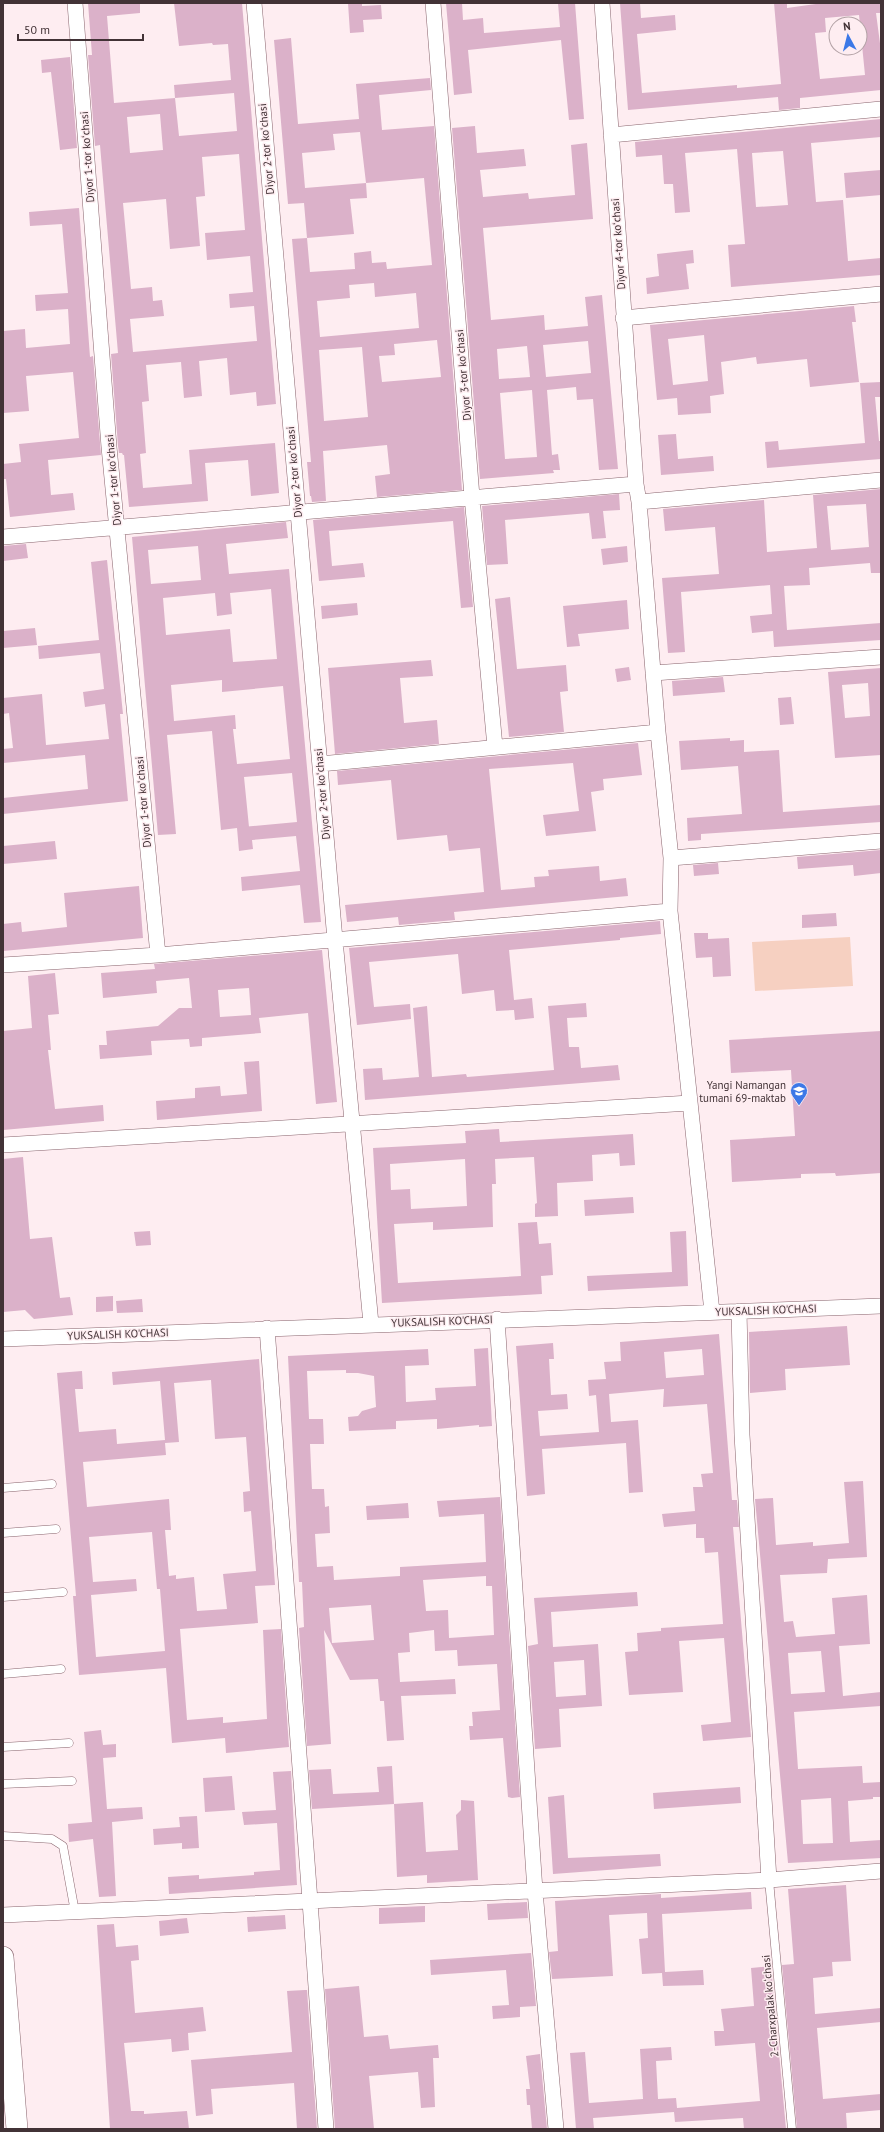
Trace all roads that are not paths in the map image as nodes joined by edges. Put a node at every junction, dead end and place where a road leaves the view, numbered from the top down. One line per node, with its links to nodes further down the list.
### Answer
1 (75, 3): 14 (street, Diyor 1-tor koʻchasi)
2 (254, 3): 13 (street, Diyor 2-tor koʻchasi)
3 (433, 3): 11 (street, Diyor 3-tor koʻchasi)
4 (602, 3): 6 (street, Diyor 4-tor koʻchasi)
5 (881, 110): 6 (street)
6 (611, 135): 8 (street, Diyor 4-tor koʻchasi)
7 (881, 294): 8 (street)
8 (623, 318): 10 (street, Diyor 4-tor koʻchasi)
9 (881, 480): 12 (street)
10 (636, 484): 11 (street); 12 (street, Diyor 4-tor koʻchasi)
11 (472, 497): 13 (street); 19 (street, Diyor 3-tor koʻchasi)
12 (639, 502): 17 (street, Diyor 4-tor koʻchasi)
13 (298, 512): 14 (street); 20 (street, Diyor 2-tor koʻchasi)
14 (117, 527): 15 (street); 25 (street, Diyor 1-tor koʻchasi)
15 (3, 536)
16 (881, 657): 17 (street)
17 (653, 673): 18 (street, Diyor 4-tor koʻchasi)
18 (658, 732): 19 (street); 22 (street, Diyor 4-tor koʻchasi)
19 (495, 747): 20 (street)
20 (320, 764): 24 (street, Diyor 2-tor koʻchasi)
21 (881, 841): 22 (street)
22 (670, 858): 23 (street, Diyor 4-tor koʻchasi)
23 (670, 911): 24 (street); 27 (street, Diyor 4-tor koʻchasi)
24 (335, 940): 25 (street); 28 (street, Diyor 2-tor koʻchasi)
25 (158, 955): 26 (street)
26 (3, 965)
27 (690, 1103): 28 (street); 32 (street, Diyor 4-tor koʻchasi)
28 (352, 1124): 29 (street); 34 (street, Diyor 2-tor koʻchasi)
29 (3, 1145)
30 (881, 1306): 31 (street, YUKSALISH KO'CHASI)
31 (739, 1311): 32 (street, YUKSALISH KO'CHASI); 51 (street)
32 (712, 1312): 33 (street, YUKSALISH KO'CHASI)
33 (497, 1319): 34 (street, YUKSALISH KO'CHASI); 52 (street)
34 (371, 1324): 35 (street, YUKSALISH KO'CHASI)
35 (267, 1328): 36 (street, YUKSALISH KO'CHASI); 53 (street)
36 (3, 1339)
37 (52, 1484): 38 (lane)
38 (3, 1488)
39 (56, 1529): 40 (lane)
40 (3, 1533)
41 (63, 1592): 42 (lane)
42 (3, 1597)
43 (61, 1668): 44 (lane)
44 (3, 1674)
45 (69, 1743): 46 (lane)
46 (3, 1747)
47 (72, 1781): 48 (lane)
48 (3, 1784)
49 (3, 1836): 54 (lane)
50 (881, 1871): 51 (street)
51 (769, 1880): 52 (street); 60 (lane, 2-Charxpalak koʻchasi)
52 (535, 1891): 53 (street); 59 (street)
53 (310, 1901): 54 (street); 58 (street)
54 (75, 1912): 55 (street)
55 (3, 1915)
56 (3, 1957): 57 (main road)
57 (17, 2129)
58 (326, 2129)
59 (556, 2129)
60 (792, 2129)

